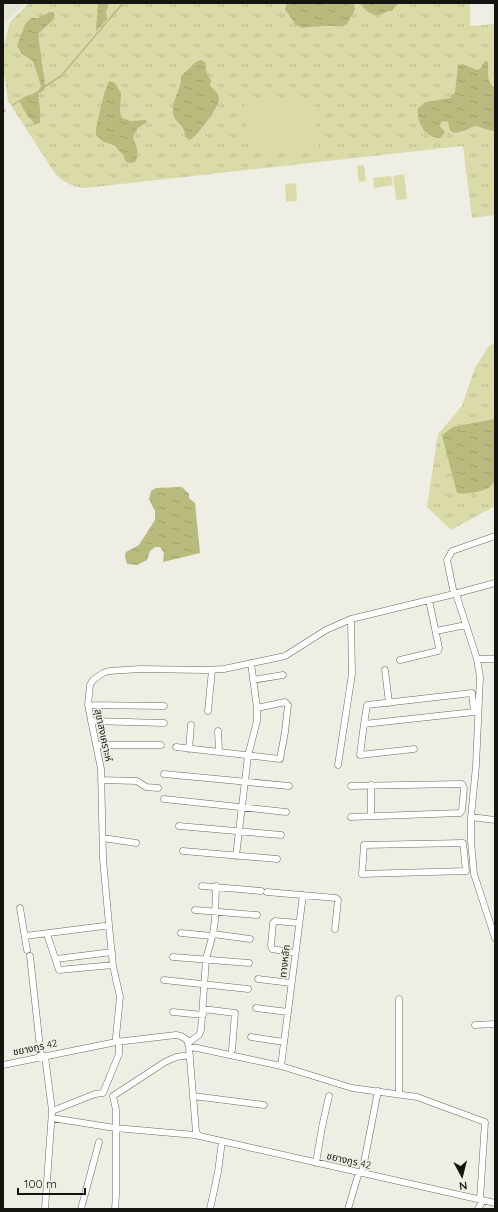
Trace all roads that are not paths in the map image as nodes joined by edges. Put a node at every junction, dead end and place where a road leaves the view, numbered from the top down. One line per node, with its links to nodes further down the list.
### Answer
1 (495, 536): 3 (street)
2 (495, 583): 3 (street, สุขาสงเคราะห์)
3 (455, 594): 4 (street, สุขาสงเคราะห์); 6 (street)
4 (429, 600): 5 (street, สุขาสงเคราะห์); 7 (street)
5 (350, 619): 11 (street, สุขาสงเคราะห์); 35 (street)
6 (466, 625): 7 (street); 8 (street)
7 (436, 631): 10 (street)
8 (477, 658): 9 (street); 16 (street)
9 (495, 659)
10 (400, 660)
11 (251, 663): 12 (street, สุขาสงเคราะห์); 15 (street)
12 (212, 670): 19 (street, สุขาสงเคราะห์); 22 (street)
13 (385, 670): 18 (street)
14 (283, 675): 15 (street)
15 (253, 680): 21 (street)
16 (480, 700): 17 (street); 44 (street)
17 (472, 701): 18 (street); 25 (street)
18 (389, 703): 25 (street)
19 (88, 705): 20 (street); 23 (street, สุขาสงเคราะห์)
20 (164, 706)
21 (257, 708): 34 (street); 34 (street)
22 (208, 711)
23 (91, 721): 24 (street); 28 (street, สุขาสงเคราะห์)
24 (164, 723)
25 (364, 724): 32 (street)
26 (191, 725): 31 (street)
27 (218, 731): 33 (street)
28 (96, 745): 29 (street); 37 (street, สุขาสงเคราะห์)
29 (161, 745)
30 (176, 747): 31 (street)
31 (188, 749): 33 (street)
32 (414, 749)
33 (219, 752): 34 (street)
34 (248, 756): 38 (street)
35 (338, 765)
36 (164, 774): 38 (street)
37 (101, 780): 42 (street); 55 (street, สุขาสงเคราะห์)
38 (244, 781): 40 (street); 46 (street)
39 (370, 785): 41 (street); 43 (street); 49 (street)
40 (289, 786)
41 (351, 786)
42 (158, 788)
43 (463, 796): 44 (street); 49 (street)
44 (473, 796): 50 (street)
45 (164, 799): 46 (street)
46 (242, 807): 47 (street); 53 (street)
47 (286, 812)
48 (351, 816): 49 (street)
49 (372, 816)
50 (471, 817): 51 (street); 59 (street)
51 (495, 820)
52 (179, 826): 53 (street)
53 (239, 832): 54 (street); 58 (street)
54 (281, 835)
55 (103, 838): 56 (street); 78 (street, สุขาสงเคราะห์)
56 (136, 843)
57 (183, 851): 58 (street)
58 (236, 856): 61 (street)
59 (472, 856): 60 (street); 76 (street)
60 (464, 857): 60 (street)
61 (277, 860)
62 (202, 886): 63 (street)
63 (216, 886): 64 (street); 67 (street)
64 (303, 895): 69 (street, ทางหลัก); 71 (street)
65 (20, 908): 75 (street)
66 (195, 910): 67 (street)
67 (214, 911): 68 (street); 74 (street)
68 (257, 915)
69 (299, 923): 79 (street, ทางหลัก); 79 (street)
70 (104, 926): 73 (street)
71 (335, 929)
72 (181, 933): 74 (street)
73 (47, 934): 75 (street); 82 (street)
74 (212, 935): 77 (street); 83 (street)
75 (25, 936): 105 (street)
76 (495, 938)
77 (250, 939)
78 (112, 952): 80 (street); 85 (street, สุขาสงเคราะห์)
79 (295, 953): 89 (street, ทางหลัก)
80 (97, 954): 82 (street); 86 (street)
81 (173, 957): 83 (street)
82 (56, 959): 86 (street)
83 (206, 959): 84 (street); 90 (street)
84 (249, 963)
85 (113, 964): 86 (street); 100 (street, สุขาสงเคราะห์)
86 (98, 966)
87 (258, 979): 89 (street)
88 (164, 980): 90 (street)
89 (291, 983): 96 (street, ทางหลัก)
90 (203, 985): 91 (street); 95 (street)
91 (248, 989)
92 (399, 999): 109 (street)
93 (256, 1008): 96 (street)
94 (173, 1012): 95 (street)
95 (203, 1012): 102 (street); 103 (street)
96 (288, 1012): 101 (street, ทางหลัก)
97 (495, 1024): 98 (street)
98 (475, 1025)
99 (251, 1037): 101 (street)
100 (118, 1041): 102 (street, ชยางกูร 42); 105 (street, ชยางกูร 42); 113 (street, สุขาสงเคราะห์)
101 (284, 1042): 107 (street, ทางหลัก)
102 (189, 1045): 104 (street); 107 (street, ชยางกูร 42)
103 (232, 1050)
104 (190, 1055): 110 (street); 115 (street)
105 (43, 1056): 106 (street, ชยางกูร 42); 113 (street)
106 (3, 1065)
107 (281, 1066): 108 (street, ชยางกูร 42)
108 (378, 1091): 109 (street, ชยางกูร 42); 120 (street)
109 (399, 1093): 121 (street, ชยางกูร 42)
110 (193, 1096): 112 (street); 116 (street)
111 (329, 1096): 119 (street)
112 (264, 1105)
113 (52, 1111): 114 (street)
114 (52, 1118): 115 (street, ชยางกูร 42); 123 (street)
115 (115, 1128): 116 (street, ชยางกูร 42); 125 (street)
116 (199, 1136): 117 (street, ชยางกูร 42)
117 (222, 1141): 119 (street, ชยางกูร 42); 126 (street)
118 (99, 1142): 124 (street)
119 (316, 1163): 120 (street, ชยางกูร 42)
120 (361, 1172): 121 (street, ชยางกูร 42); 127 (street)
121 (482, 1200): 122 (street, ชยางกูร 42); 128 (street)
122 (495, 1203)
123 (45, 1209)
124 (81, 1209)
125 (115, 1209)
126 (210, 1209)
127 (348, 1209)
128 (478, 1209)

